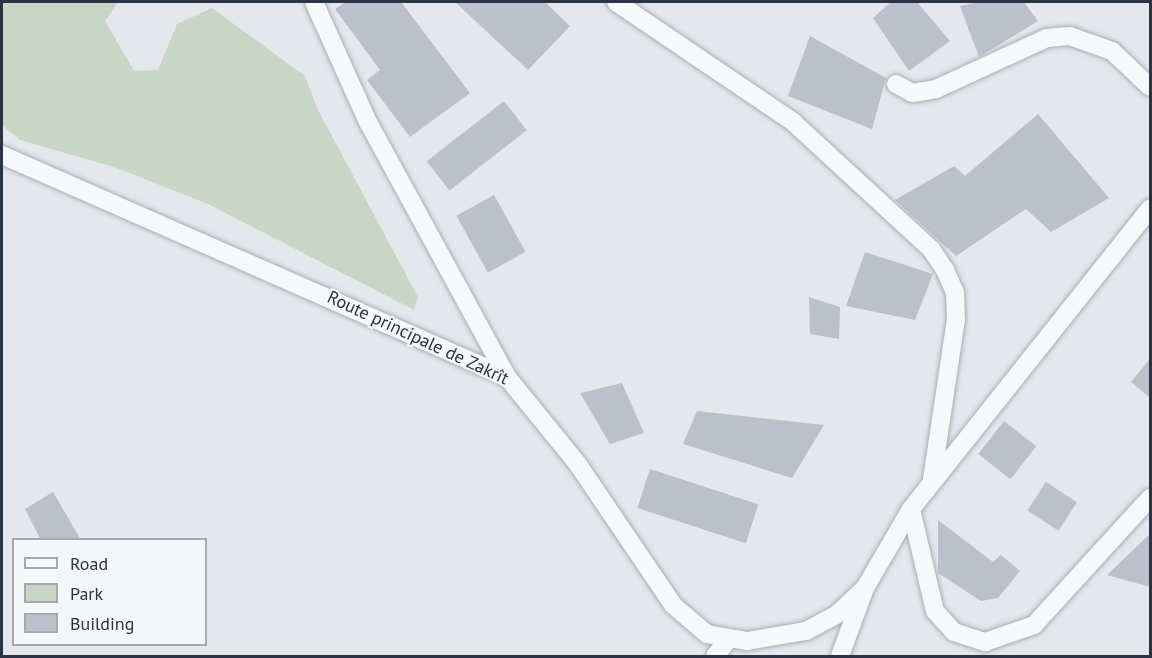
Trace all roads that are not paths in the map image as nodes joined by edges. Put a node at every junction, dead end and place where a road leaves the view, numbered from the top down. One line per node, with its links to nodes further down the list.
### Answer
1 (314, 2): 7 (street)
2 (616, 2): 8 (street)
3 (896, 84): 4 (street)
4 (1150, 87)
5 (2, 155): 7 (street, Route principale de Zakrît)
6 (1150, 209): 8 (street)
7 (507, 377): 12 (street, Route principale de Zakrît)
8 (932, 479): 10 (street)
9 (1150, 498): 10 (street)
10 (910, 509): 11 (street)
11 (865, 588): 12 (street); 14 (street)
12 (727, 641): 13 (street)
13 (715, 657)
14 (840, 657)

